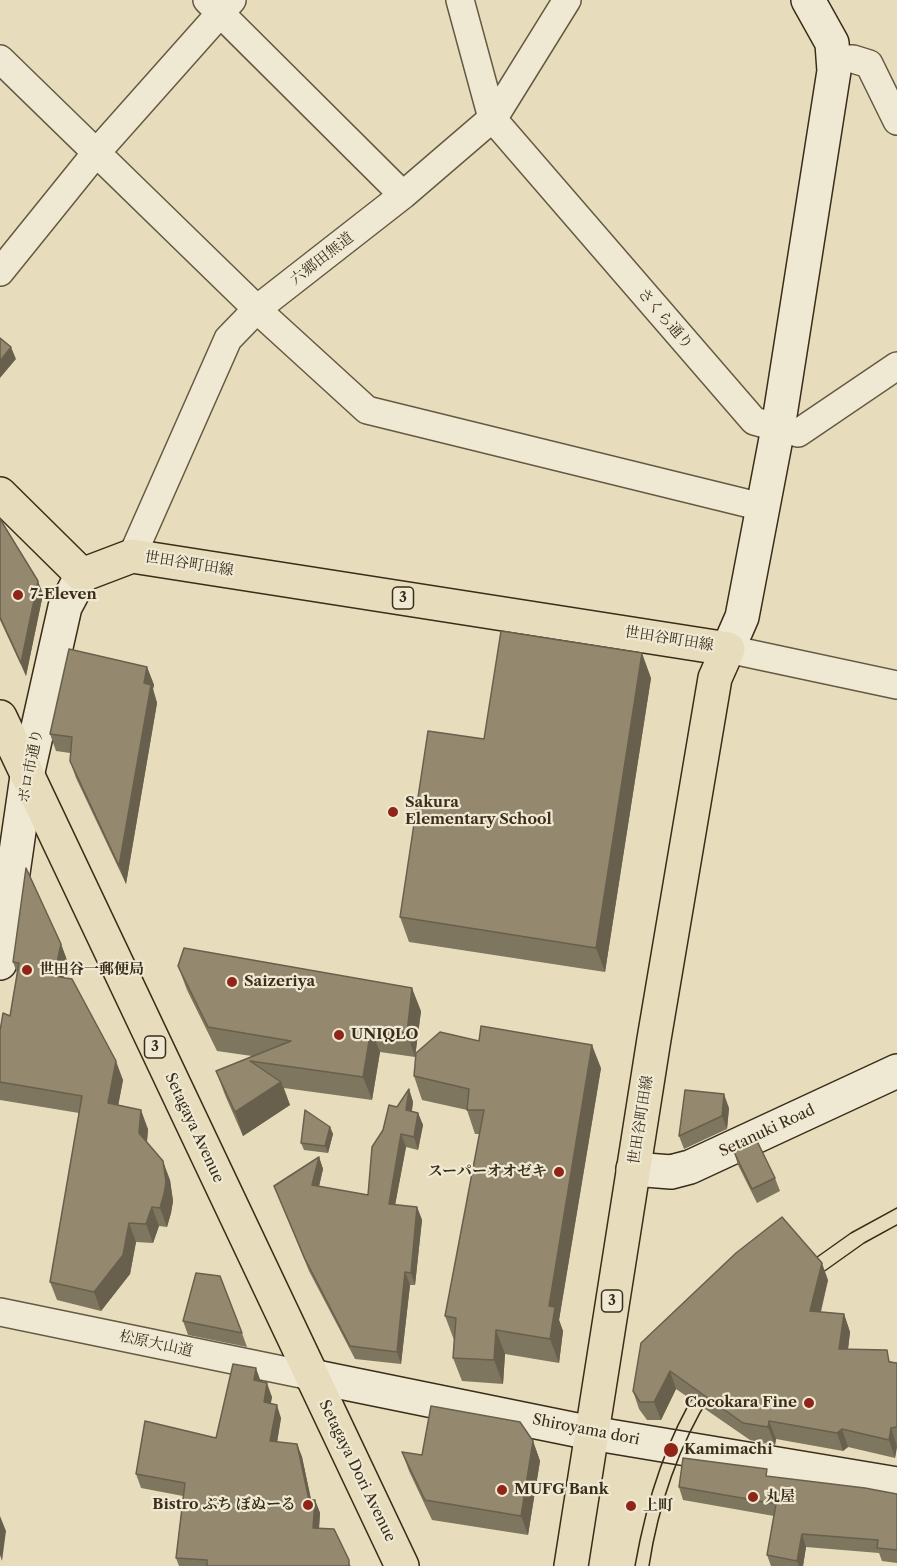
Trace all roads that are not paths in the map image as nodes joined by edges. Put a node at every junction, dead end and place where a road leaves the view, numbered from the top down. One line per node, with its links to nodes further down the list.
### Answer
1 (460, 0): 7 (street, さくら通り)
2 (567, 0): 7 (street, 六郷田無道)
3 (808, 0): 6 (street)
4 (220, 4): 9 (street); 10 (street)
5 (0, 59): 9 (street)
6 (835, 59): 8 (street); 14 (street)
7 (492, 118): 10 (street, 六郷田無道); 14 (street, さくら通り)
8 (897, 120)
9 (96, 153): 11 (street); 12 (street)
10 (404, 195): 12 (street, 六郷田無道)
11 (0, 272)
12 (257, 309): 16 (street); 17 (street, 六郷田無道)
13 (897, 366): 14 (street)
14 (778, 428): 16 (street)
15 (0, 494): 18 (main road)
16 (762, 507): 19 (street)
17 (132, 556): 18 (main road, 世田谷町田線 / 3); 19 (main road, 世田谷町田線 / 3)
18 (82, 575): 22 (street, ボロ市通り)
19 (728, 649): 20 (street); 25 (main road, 世田谷町田線 / 3)
20 (897, 685)
21 (0, 717): 22 (main road, Setagaya Avenue / 3)
22 (27, 776): 23 (street, ボロ市通り); 27 (main road, Setagaya Avenue / 3)
23 (0, 963)
24 (897, 1071): 25 (street, Setanuki Road)
25 (633, 1169): 28 (main road, 世田谷町田線 / 3)
26 (0, 1312): 27 (street, 松原大山道)
27 (311, 1376): 28 (street, Shiroyama dori); 30 (main road, Setagaya Dori Avenue / 3)
28 (591, 1433): 29 (street, Shiroyama dori); 31 (main road, 3)
29 (897, 1484)
30 (402, 1566)
31 (571, 1566)

